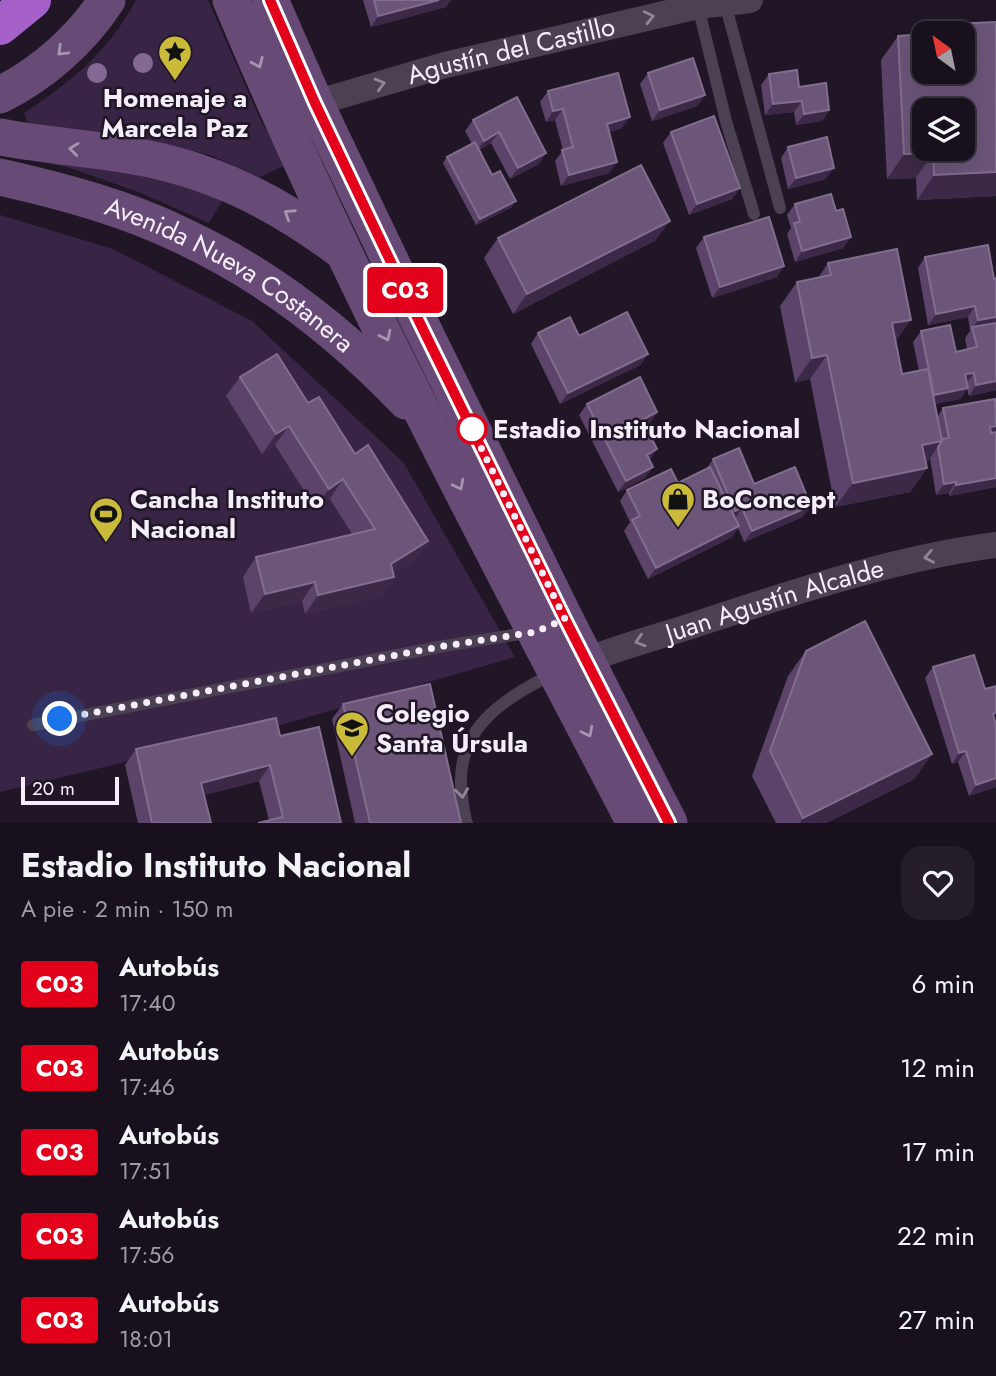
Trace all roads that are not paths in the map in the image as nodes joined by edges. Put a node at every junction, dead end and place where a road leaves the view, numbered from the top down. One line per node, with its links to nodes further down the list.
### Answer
1 (32, 0): 7 (highway)
2 (107, 0): 8 (main road, one-way to 8)
3 (231, 0): 14 (main road, Avenida Nueva Costanera, one-way to 14)
4 (270, 0): 9 (main road, Avenida Nueva Costanera)
5 (737, 1): 6 (street, Agustín del Castillo); 12 (lane)
6 (697, 3): 9 (street, Agustín del Castillo, one-way to 6); 13 (lane)
7 (0, 26)
8 (0, 96)
9 (315, 103): 15 (main road, Avenida Nueva Costanera)
10 (0, 137): 14 (main road, Avenida Nueva Costanera, one-way to 10)
11 (0, 177): 16 (main road, Avenida Nueva Costanera)
12 (780, 208)
13 (754, 214)
14 (345, 253): 15 (main road); 16 (main road, Avenida Nueva Costanera, one-way to 16)
15 (418, 319): 18 (main road, Avenida Nueva Costanera)
16 (428, 424): 18 (main road, Avenida Nueva Costanera, one-way to 18)
17 (996, 545): 19 (street, Juan Agustín Alcalde, one-way to 19)
18 (550, 626): 19 (main road, Avenida Nueva Costanera); 20 (lane)
19 (571, 666): 21 (lane, one-way to 21); 22 (main road, Avenida Nueva Costanera, one-way to 22); 23 (main road, Avenida Nueva Costanera)
20 (33, 725)
21 (467, 823)
22 (635, 823)
23 (669, 823)

